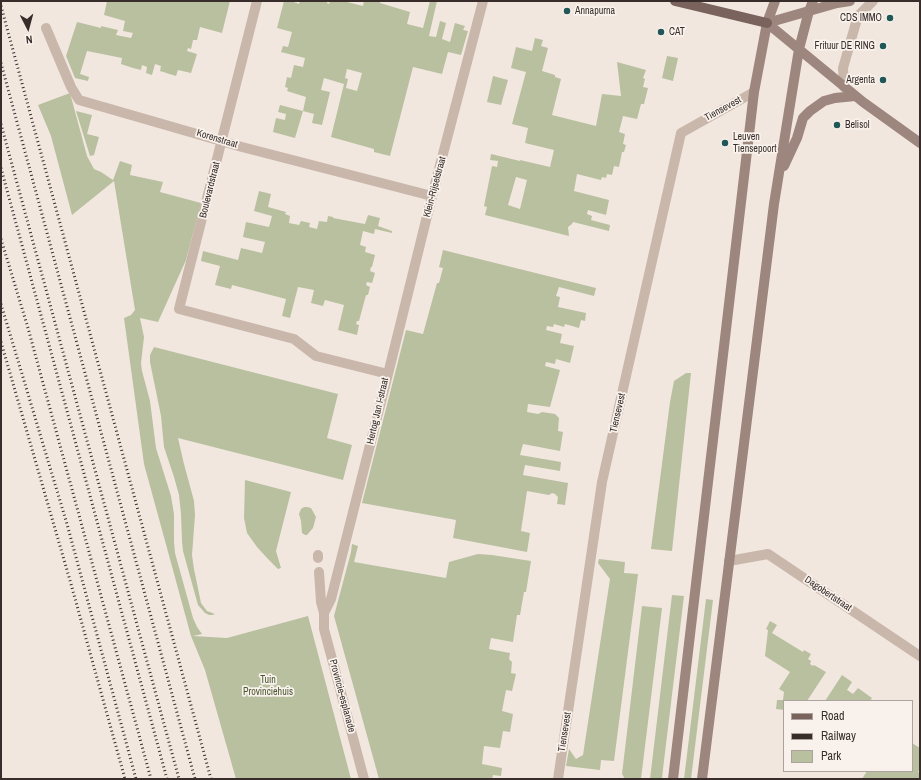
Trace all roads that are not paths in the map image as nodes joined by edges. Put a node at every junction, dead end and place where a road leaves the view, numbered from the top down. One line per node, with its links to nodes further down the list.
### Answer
1 (257, 1): 15 (street, Boulevardstraat)
2 (483, 1): 18 (street, Klein-Rijselstraat)
3 (675, 1): 9 (main road)
4 (775, 1): 9 (main road, Tiensevest)
5 (813, 1): 8 (main road)
6 (850, 1): 8 (main road)
7 (873, 1): 12 (street)
8 (809, 11): 9 (main road); 11 (main road)
9 (767, 23): 11 (main road); 13 (main road, Tiensevest)
10 (46, 28): 15 (street, Korenstraat)
11 (799, 49): 12 (main road); 17 (main road)
12 (844, 87): 14 (main road)
13 (754, 92): 26 (street, Tiensevest); 27 (main road, Tiensevest)
14 (855, 96): 16 (main road); 17 (main road)
15 (223, 141): 18 (street, Korenstraat); 19 (street, Boulevardstraat)
16 (920, 143)
17 (778, 178): 21 (main road)
18 (432, 196): 20 (street, Klein-Rijselstraat)
19 (179, 309): 20 (street, Hertog Jan I-straat)
20 (388, 374): 23 (street, Hertog Jan I-straat)
21 (729, 560): 24 (street, Dagobertstraat); 28 (main road)
22 (319, 572): 23 (street, Provincie-esplanade)
23 (324, 613): 25 (street, Provincie-esplanade)
24 (920, 656)
25 (364, 779)
26 (558, 779)
27 (673, 779)
28 (702, 779)

